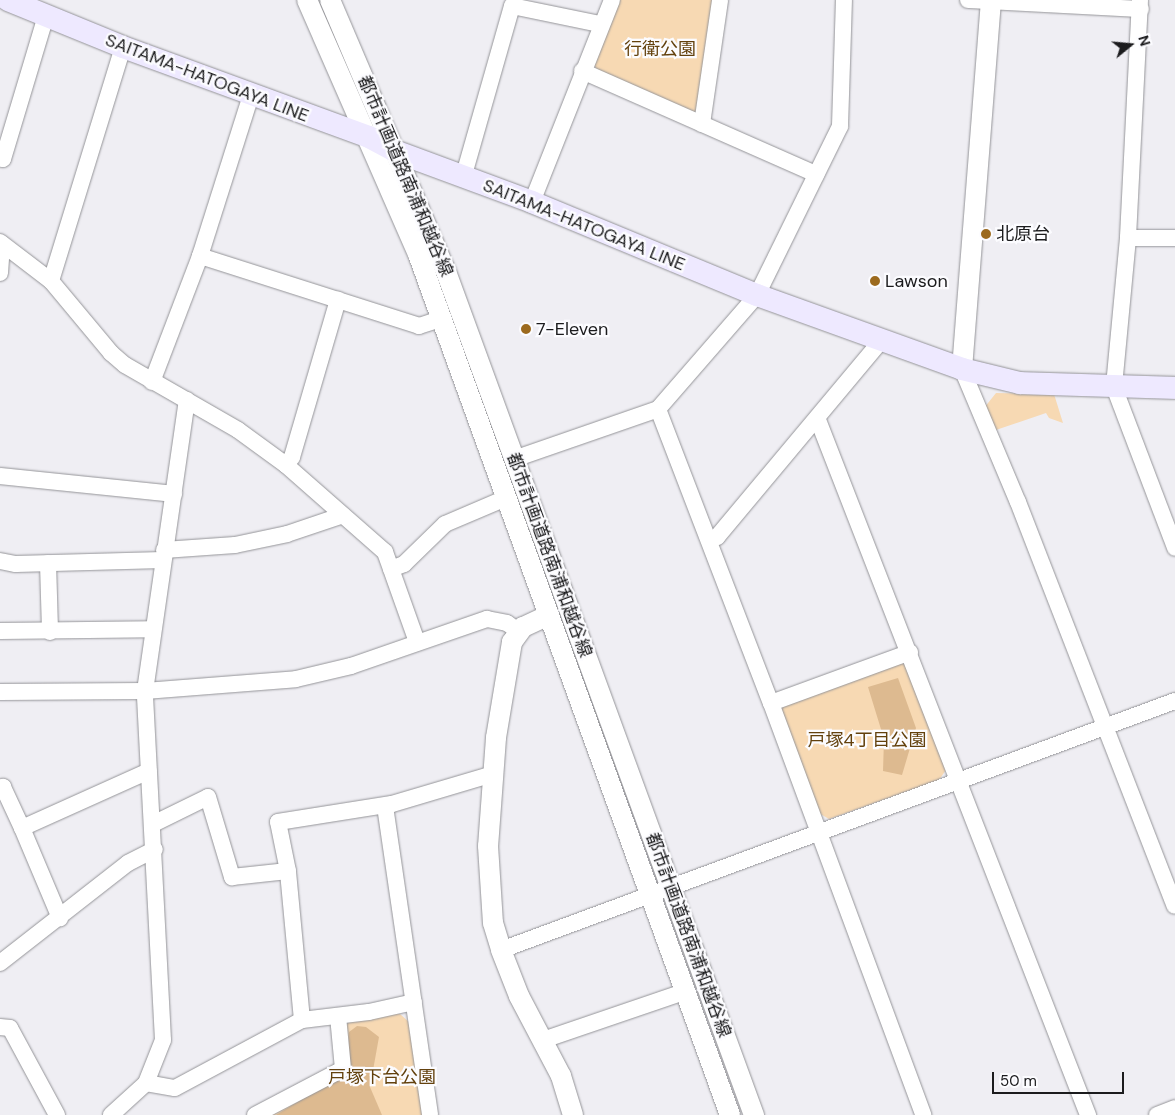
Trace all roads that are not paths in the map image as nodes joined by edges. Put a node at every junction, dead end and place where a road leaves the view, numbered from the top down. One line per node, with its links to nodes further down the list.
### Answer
1 (8, 0): 10 (main road, SAITAMA-HATOGAYA LINE)
2 (308, 0): 16 (street, 都市計画道路南浦和越谷線)
3 (330, 0): 17 (street, 都市計画道路南浦和越谷線)
4 (612, 0): 11 (street)
5 (720, 0): 15 (street)
6 (844, 0): 19 (street)
7 (968, 0): 8 (street)
8 (991, 1): 9 (street); 32 (street)
9 (1140, 5): 22 (street)
10 (46, 16): 12 (main road, SAITAMA-HATOGAYA LINE); 18 (street)
11 (600, 24): 13 (street); 20 (street)
12 (123, 47): 14 (main road, SAITAMA-HATOGAYA LINE); 27 (street)
13 (582, 71): 15 (street); 21 (street)
14 (251, 95): 16 (main road, SAITAMA-HATOGAYA LINE); 25 (street)
15 (702, 124): 19 (street)
16 (369, 137): 17 (main road, SAITAMA-HATOGAYA LINE); 30 (street, 都市計画道路南浦和越谷線)
17 (397, 152): 20 (main road, SAITAMA-HATOGAYA LINE); 39 (street, 都市計画道路南浦和越谷線)
18 (0, 158)
19 (816, 174): 28 (street)
20 (463, 178): 21 (main road, SAITAMA-HATOGAYA LINE)
21 (532, 202): 28 (main road, SAITAMA-HATOGAYA LINE)
22 (1128, 238): 23 (street); 34 (street)
23 (1175, 238)
24 (1, 243): 26 (street); 27 (street)
25 (200, 256): 29 (street); 33 (street)
26 (0, 273)
27 (51, 281): 33 (street)
28 (757, 295): 31 (main road, SAITAMA-HATOGAYA LINE); 37 (street)
29 (338, 300): 30 (street); 40 (street)
30 (441, 319): 43 (street, 都市計画道路南浦和越谷線)
31 (881, 341): 32 (main road, SAITAMA-HATOGAYA LINE); 38 (street)
32 (962, 369): 34 (main road, SAITAMA-HATOGAYA LINE); 62 (street)
33 (152, 382): 36 (street)
34 (1114, 387): 35 (main road, SAITAMA-HATOGAYA LINE); 46 (street)
35 (1175, 388)
36 (187, 400): 40 (street); 42 (street)
37 (658, 409): 39 (street); 45 (street)
38 (818, 420): 45 (street); 57 (street)
39 (514, 459): 73 (street, 都市計画道路南浦和越谷線)
40 (286, 465): 44 (street)
41 (0, 476): 42 (street)
42 (174, 494): 47 (street)
43 (506, 498): 50 (street); 51 (street, 都市計画道路南浦和越谷線)
44 (343, 515): 47 (street); 50 (street)
45 (709, 540): 61 (street)
46 (1175, 548)
47 (163, 555): 49 (street); 52 (street)
48 (0, 561): 49 (street)
49 (48, 563): 55 (street)
50 (391, 569): 56 (street)
51 (549, 615): 54 (street); 74 (street, 都市計画道路南浦和越谷線)
52 (153, 629): 55 (street); 58 (street)
53 (0, 631): 55 (street)
54 (518, 631): 56 (street); 64 (street)
55 (50, 632)
56 (417, 642): 58 (street)
57 (910, 652): 61 (street); 65 (street)
58 (145, 691): 59 (street); 63 (street)
59 (0, 692)
60 (1175, 701): 62 (street)
61 (772, 703): 70 (street)
62 (1104, 728): 65 (street); 75 (street)
63 (149, 771): 68 (street); 69 (street)
64 (493, 774): 67 (street); 77 (street)
65 (958, 780): 70 (street); 95 (street)
66 (0, 789): 69 (street)
67 (385, 806): 72 (street); 80 (street)
68 (153, 824): 71 (street); 72 (street)
69 (22, 828): 76 (street)
70 (819, 833): 73 (street); 94 (street)
71 (155, 849): 76 (street); 85 (street)
72 (288, 871): 82 (street)
73 (671, 888): 74 (street); 93 (street, 都市計画道路南浦和越谷線)
74 (651, 895): 77 (street); 79 (street, 都市計画道路南浦和越谷線)
75 (1175, 906)
76 (60, 918): 78 (street)
77 (501, 950): 84 (street)
78 (1, 959)
79 (687, 991): 84 (street); 92 (street, 都市計画道路南浦和越谷線)
80 (414, 1002): 81 (street); 90 (street)
81 (338, 1016): 82 (street); 89 (street)
82 (302, 1020): 85 (street)
83 (0, 1027): 87 (street)
84 (543, 1040): 91 (street)
85 (146, 1084): 88 (street)
86 (1175, 1108): 96 (street)
87 (57, 1115)
88 (111, 1115)
89 (255, 1115)
90 (430, 1115)
91 (573, 1115)
92 (730, 1115)
93 (754, 1115)
94 (923, 1115)
95 (1088, 1115)
96 (1157, 1115)

